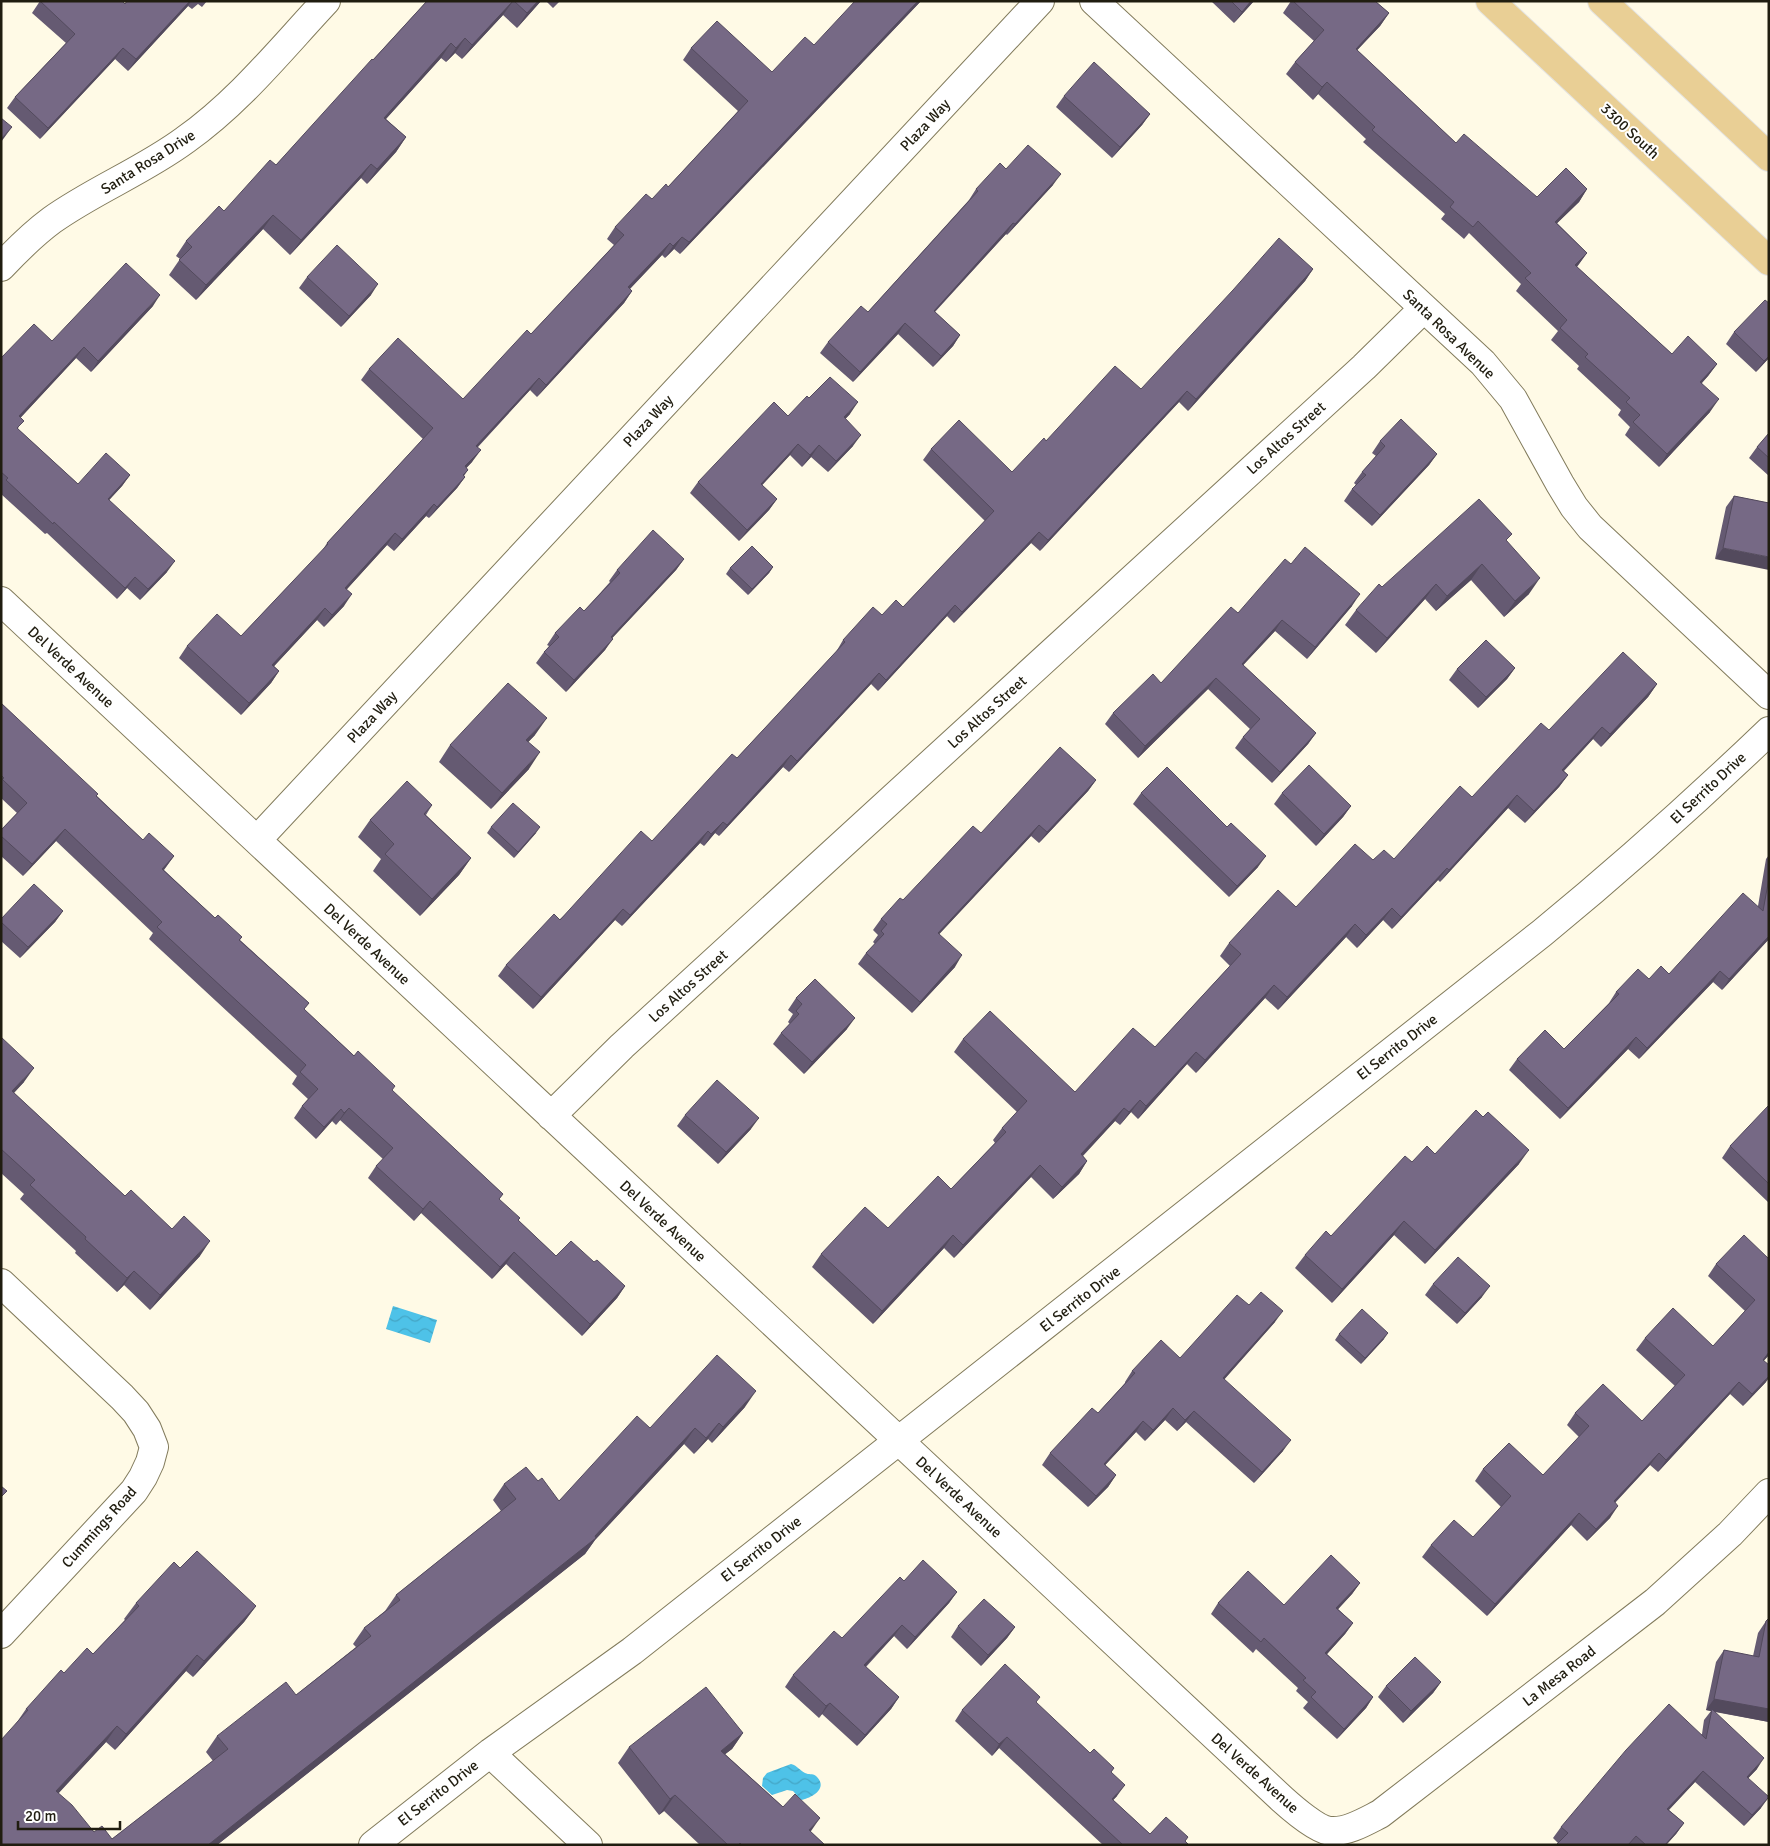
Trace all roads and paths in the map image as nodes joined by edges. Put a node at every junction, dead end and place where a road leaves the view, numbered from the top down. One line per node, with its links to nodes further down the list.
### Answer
1 (326, 1): 8 (street, Santa Rosa Drive)
2 (1040, 1): 13 (street, Plaza Way)
3 (1094, 1): 9 (street, Santa Rosa Avenue)
4 (1490, 1): 7 (main road, 3300 South)
5 (1602, 1): 6 (main road)
6 (1769, 157)
7 (1769, 261)
8 (1, 267)
9 (1424, 308): 11 (street, Santa Rosa Avenue); 14 (street, Los Altos Street)
10 (1, 601): 13 (street, Del Verde Avenue)
11 (1769, 695)
12 (1769, 731): 16 (street, El Serrito Drive)
13 (257, 840): 14 (street, Del Verde Avenue)
14 (551, 1116): 16 (street, Del Verde Avenue)
15 (1, 1284): 18 (street, Cummings Road)
16 (899, 1441): 19 (street, El Serrito Drive); 20 (street, Del Verde Avenue)
17 (1769, 1493): 20 (street, La Mesa Road)
18 (1, 1634)
19 (490, 1753): 21 (street, El Serrito Drive); 22 (street)
20 (1330, 1832)
21 (373, 1845)
22 (588, 1845)

